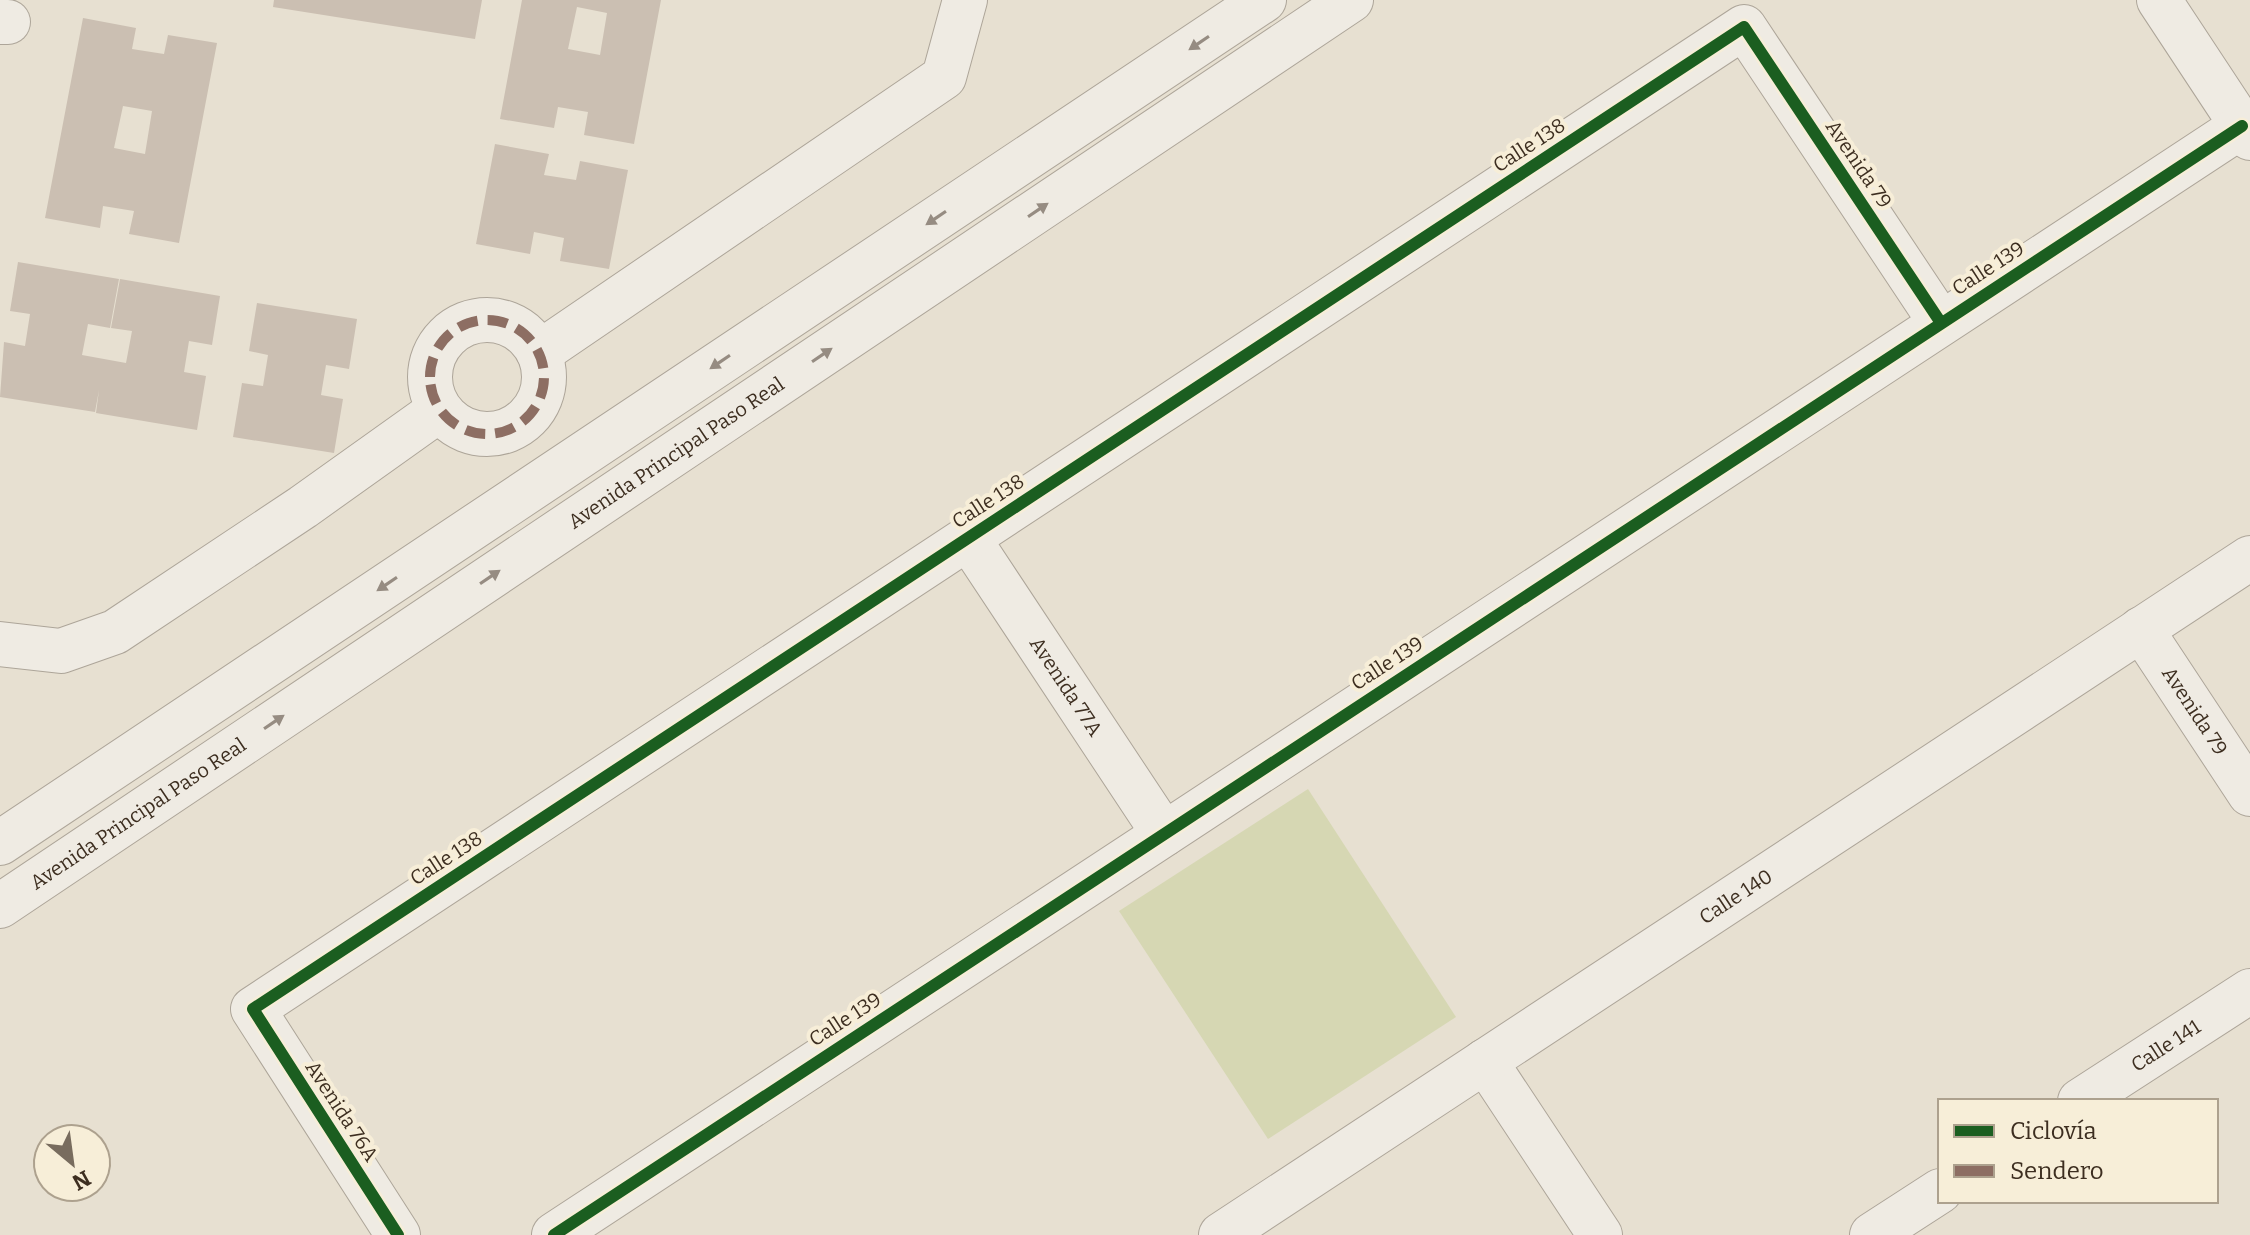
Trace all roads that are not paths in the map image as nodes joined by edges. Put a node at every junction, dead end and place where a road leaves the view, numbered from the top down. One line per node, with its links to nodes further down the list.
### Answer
1 (965, 0): 8 (street)
2 (1264, 0): 11 (street, one-way to 11)
3 (1351, 0): 12 (street, Avenida Principal Paso Real, one-way to 3)
4 (2159, 0): 6 (street)
5 (1744, 27): 7 (street, Avenida 79); 13 (street, Calle 138)
6 (2246, 132): 7 (street, Calle 139)
7 (1941, 323): 18 (street, Calle 139)
8 (539, 353): 9 (street); 10 (street)
9 (439, 410): 10 (street); 16 (street)
10 (524, 420): 11 (street)
11 (535, 485): 12 (street); 19 (street, one-way to 19)
12 (564, 528): 20 (street, Avenida Principal Paso Real, one-way to 12)
13 (968, 538): 18 (street, Avenida 77A); 22 (street, Calle 138)
14 (2250, 558): 15 (street, Calle 140)
15 (2141, 629): 17 (street, Avenida 79); 23 (street, Calle 140)
16 (0, 644)
17 (2250, 794)
18 (1164, 834): 27 (street, Calle 139)
19 (0, 843)
20 (0, 906)
21 (2250, 991): 24 (street, Calle 141)
22 (253, 1009): 26 (street, Avenida 76A)
23 (1485, 1061): 28 (street, Calle 140); 29 (street)
24 (2083, 1099)
25 (1938, 1192): 30 (street)
26 (398, 1235)
27 (554, 1235)
28 (1221, 1235)
29 (1600, 1235)
30 (1872, 1235)

